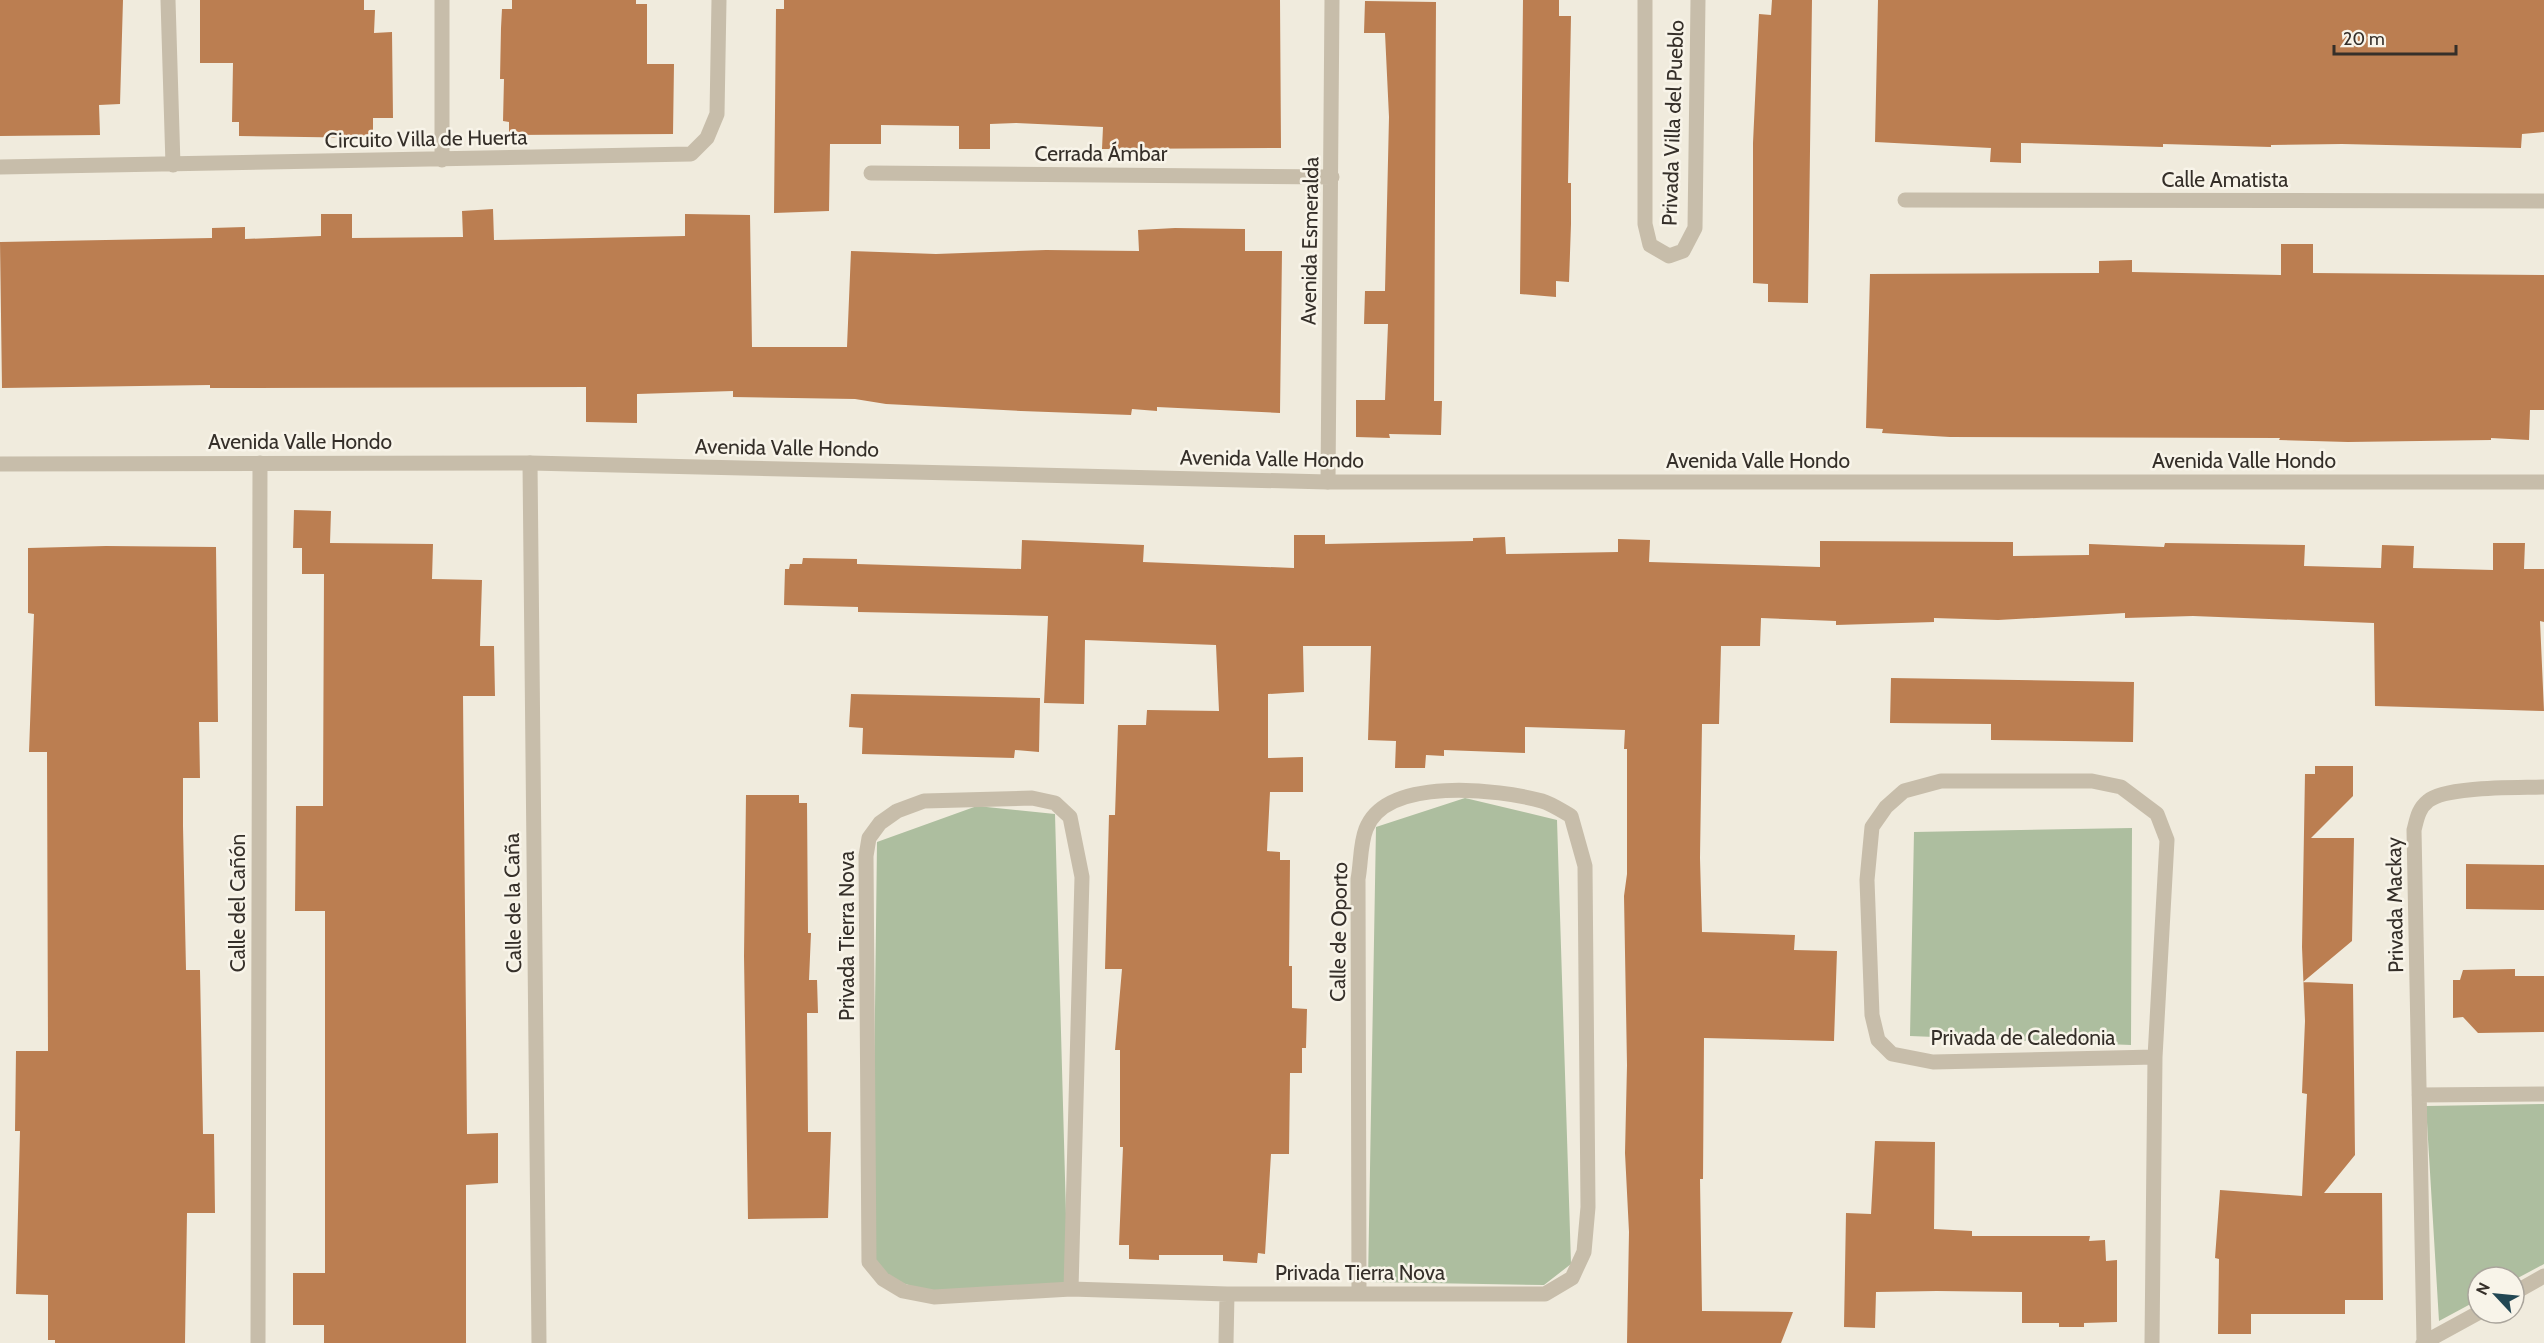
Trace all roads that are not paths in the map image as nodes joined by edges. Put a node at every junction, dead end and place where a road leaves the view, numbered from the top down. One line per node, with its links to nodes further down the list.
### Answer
1 (168, 0): 8 (street)
2 (442, 0): 7 (street)
3 (719, 0): 7 (street, Circuito Villa de Huerta)
4 (1332, 0): 11 (street, Avenida Esmeralda)
5 (1645, 0): 6 (street, Privada Villa del Pueblo)
6 (1698, 0)
7 (442, 160): 8 (street, Circuito Villa de Huerta)
8 (173, 165): 9 (street, Circuito Villa de Huerta)
9 (0, 167)
10 (871, 173): 11 (street, Cerrada Ámbar)
11 (1332, 177): 17 (street, Avenida Esmeralda)
12 (1905, 200): 13 (street, Calle Amatista)
13 (2544, 201)
14 (260, 463): 15 (street, Avenida Valle Hondo); 16 (street, Avenida Valle Hondo); 30 (street, Calle del Cañón)
15 (530, 463): 17 (street, Avenida Valle Hondo); 31 (street, Calle de la Caña)
16 (0, 464)
17 (1328, 482): 18 (street, Avenida Valle Hondo)
18 (2544, 482)
19 (2544, 787): 22 (street, Privada Mackay)
20 (2155, 1057): 20 (street, Privada de Caledonia); 33 (street, Privada de Caledonia)
21 (2544, 1094): 22 (street)
22 (2419, 1095): 34 (street, Privada Mackay)
23 (1588, 1207): 27 (street, Privada Tierra Nova); 27 (street, Calle de Oporto)
24 (2544, 1276): 25 (street)
25 (2526, 1286)
26 (1071, 1289): 26 (street, Privada Tierra Nova); 28 (street, Privada Tierra Nova)
27 (1359, 1293): 28 (street, Privada Tierra Nova)
28 (1227, 1294): 32 (street)
29 (2466, 1319): 34 (street)
30 (258, 1343)
31 (539, 1343)
32 (1226, 1343)
33 (2152, 1343)
34 (2423, 1343)

